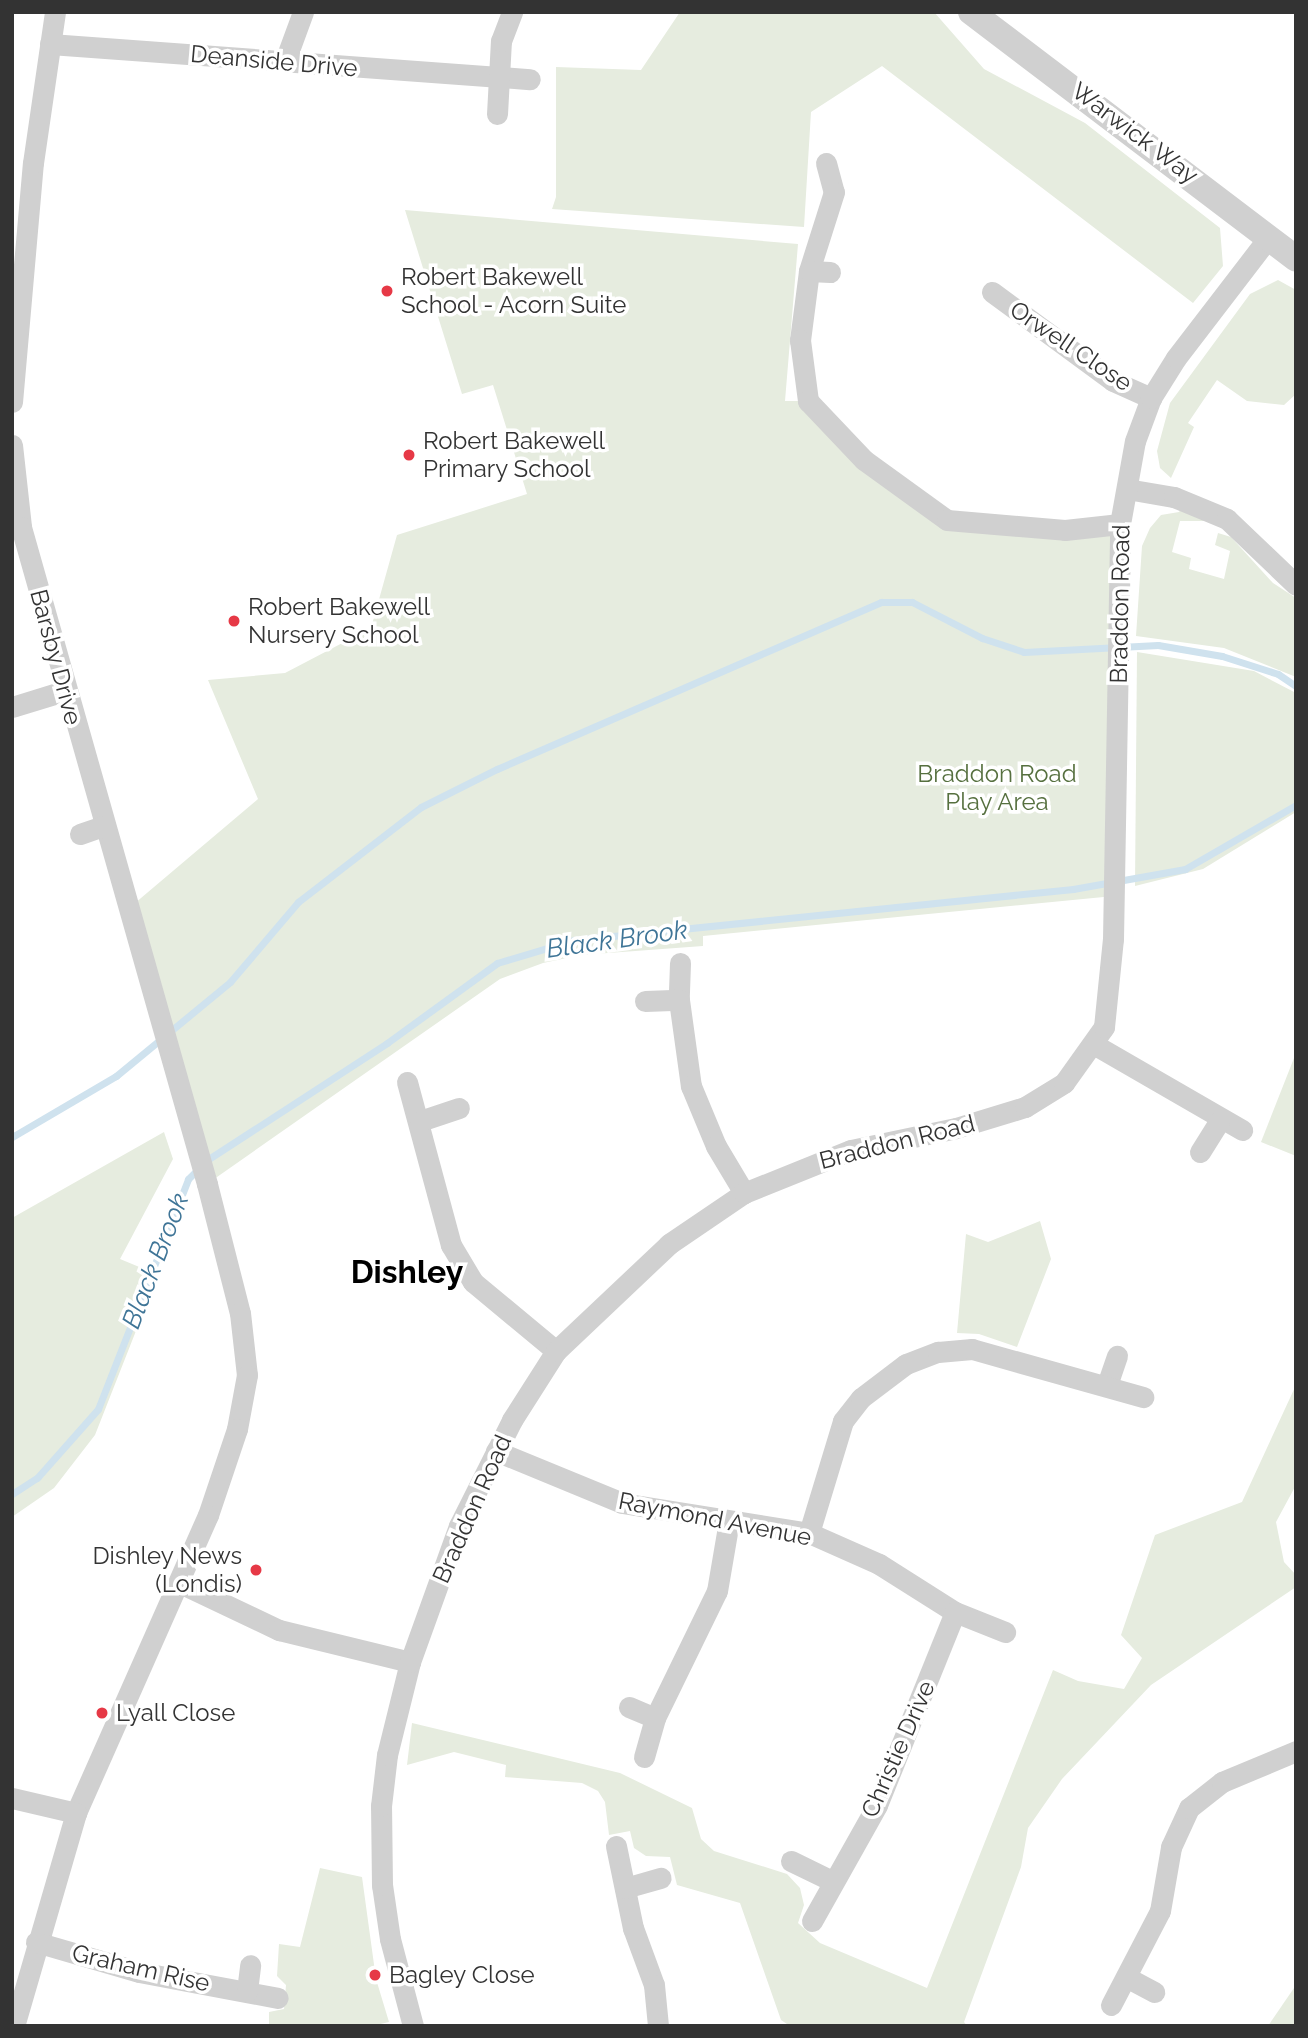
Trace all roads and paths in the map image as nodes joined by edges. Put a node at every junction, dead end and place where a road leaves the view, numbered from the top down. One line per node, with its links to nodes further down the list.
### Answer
1 (55, 12): 5 (street)
2 (303, 12): 6 (street)
3 (512, 12): 7 (street)
4 (971, 12): 11 (street, Warwick Way)
5 (50, 44): 6 (street, Deanside Drive); 17 (street)
6 (285, 61): 7 (street, Deanside Drive)
7 (498, 79): 8 (street, Deanside Drive); 9 (street)
8 (530, 79)
9 (497, 114)
10 (826, 163): 13 (street)
11 (1269, 237): 12 (street, Warwick Way); 16 (street, Braddon Road)
12 (1296, 258)
13 (809, 271): 14 (street); 20 (street)
14 (831, 272)
15 (992, 292): 16 (street, Orwell Close)
16 (1151, 398): 19 (street, Braddon Road)
17 (12, 402)
18 (12, 444): 22 (street, Barsby Drive)
19 (1127, 489): 20 (street, Braddon Road); 21 (street)
20 (1120, 524): 29 (street, Braddon Road)
21 (1296, 584)
22 (64, 691): 23 (street); 24 (street, Barsby Drive)
23 (12, 706)
24 (103, 826): 25 (street); 44 (street, Barsby Drive)
25 (80, 834)
26 (680, 963): 27 (street)
27 (679, 1000): 28 (street); 36 (street)
28 (645, 1001)
29 (1096, 1045): 33 (street); 36 (street, Braddon Road)
30 (407, 1082): 32 (street)
31 (459, 1108): 32 (street)
32 (420, 1121): 37 (street)
33 (1219, 1121): 34 (street); 35 (street)
34 (1242, 1130)
35 (1200, 1152)
36 (744, 1193): 37 (street, Braddon Road)
37 (556, 1351): 41 (street, Braddon Road)
38 (1117, 1356): 39 (street)
39 (1107, 1385): 40 (street); 43 (street)
40 (1143, 1397)
41 (496, 1451): 42 (street, Raymond Avenue); 47 (street, Braddon Road)
42 (729, 1521): 43 (street, Raymond Avenue); 49 (street)
43 (809, 1533): 45 (street, Raymond Avenue)
44 (180, 1583): 47 (street); 53 (street)
45 (955, 1612): 46 (street, Raymond Avenue); 57 (street, Christie Drive)
46 (1005, 1632)
47 (410, 1662): 68 (street, Braddon Road)
48 (629, 1707): 49 (street)
49 (656, 1718): 51 (street)
50 (1296, 1751): 62 (street)
51 (644, 1758)
52 (12, 1798): 53 (street)
53 (76, 1813): 60 (street)
54 (616, 1846): 58 (street)
55 (791, 1861): 57 (street)
56 (661, 1878): 58 (street)
57 (832, 1881): 59 (street, Christie Drive)
58 (625, 1888): 69 (street)
59 (812, 1921)
60 (36, 1942): 63 (street, Graham Rise); 67 (street)
61 (250, 1965): 63 (street, Graham Rise)
62 (1126, 1977): 64 (street); 66 (street)
63 (247, 1991): 65 (street, Graham Rise)
64 (1154, 1992)
65 (278, 1998)
66 (1111, 2004)
67 (14, 2026)
68 (414, 2026)
69 (658, 2026)

